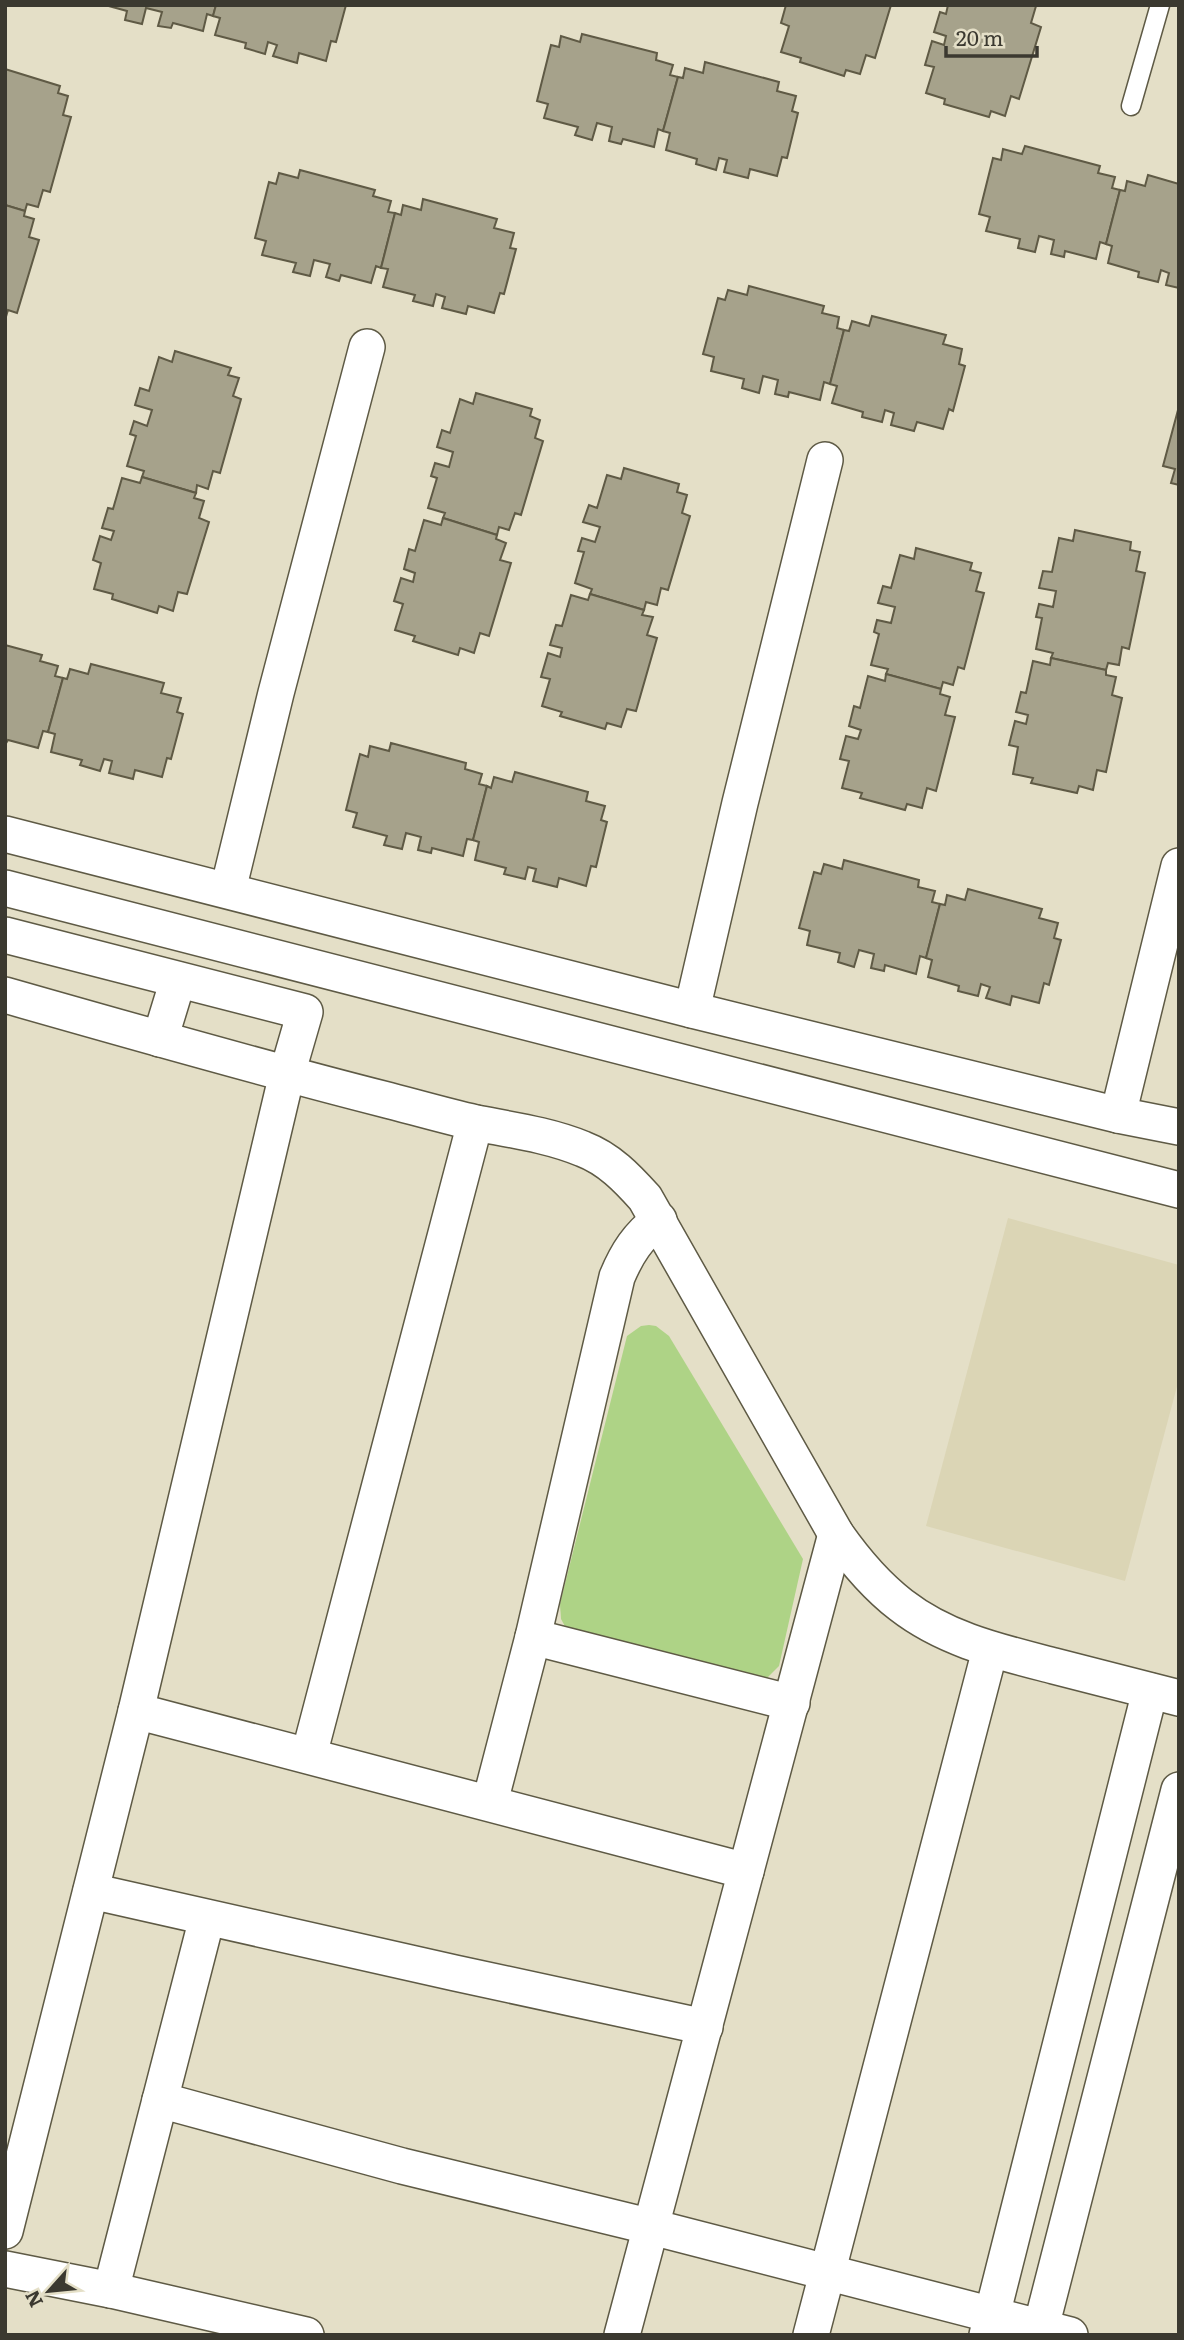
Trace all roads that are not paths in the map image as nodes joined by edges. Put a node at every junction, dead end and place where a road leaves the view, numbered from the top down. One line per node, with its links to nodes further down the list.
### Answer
1 (1160, 5): 2 (lane)
2 (1131, 106)
3 (367, 347): 8 (street)
4 (825, 460): 12 (street)
5 (5, 834): 8 (street)
6 (1179, 866): 15 (street)
7 (5, 888): 18 (street)
8 (229, 890): 12 (street)
9 (5, 935): 10 (street)
10 (178, 980): 13 (street); 14 (street)
11 (5, 995): 13 (street)
12 (692, 1010): 15 (street)
13 (160, 1039): 14 (street)
14 (287, 1074): 16 (street); 25 (street)
15 (1118, 1115): 17 (street)
16 (475, 1123): 19 (street); 26 (street)
17 (1179, 1128)
18 (1179, 1190)
19 (659, 1220): 20 (street); 21 (street)
20 (836, 1534): 22 (street); 24 (street)
21 (533, 1637): 24 (street); 28 (street)
22 (990, 1650): 23 (street); 37 (street)
23 (1164, 1694): 39 (street)
24 (792, 1703): 29 (street)
25 (136, 1711): 26 (street); 30 (street)
26 (309, 1755): 28 (street)
27 (1179, 1790): 40 (street)
28 (490, 1802): 29 (street)
29 (747, 1871): 32 (street)
30 (91, 1891): 31 (street); 35 (street)
31 (207, 1918): 32 (street); 33 (street)
32 (705, 2027): 34 (street)
33 (160, 2100): 34 (street); 38 (street)
34 (652, 2227): 37 (street); 42 (street)
35 (5, 2231)
36 (5, 2269): 38 (street)
37 (827, 2272): 39 (street); 43 (street)
38 (111, 2290): 41 (street)
39 (990, 2325): 40 (street)
40 (1050, 2332)
41 (306, 2335)
42 (622, 2335)
43 (811, 2335)

